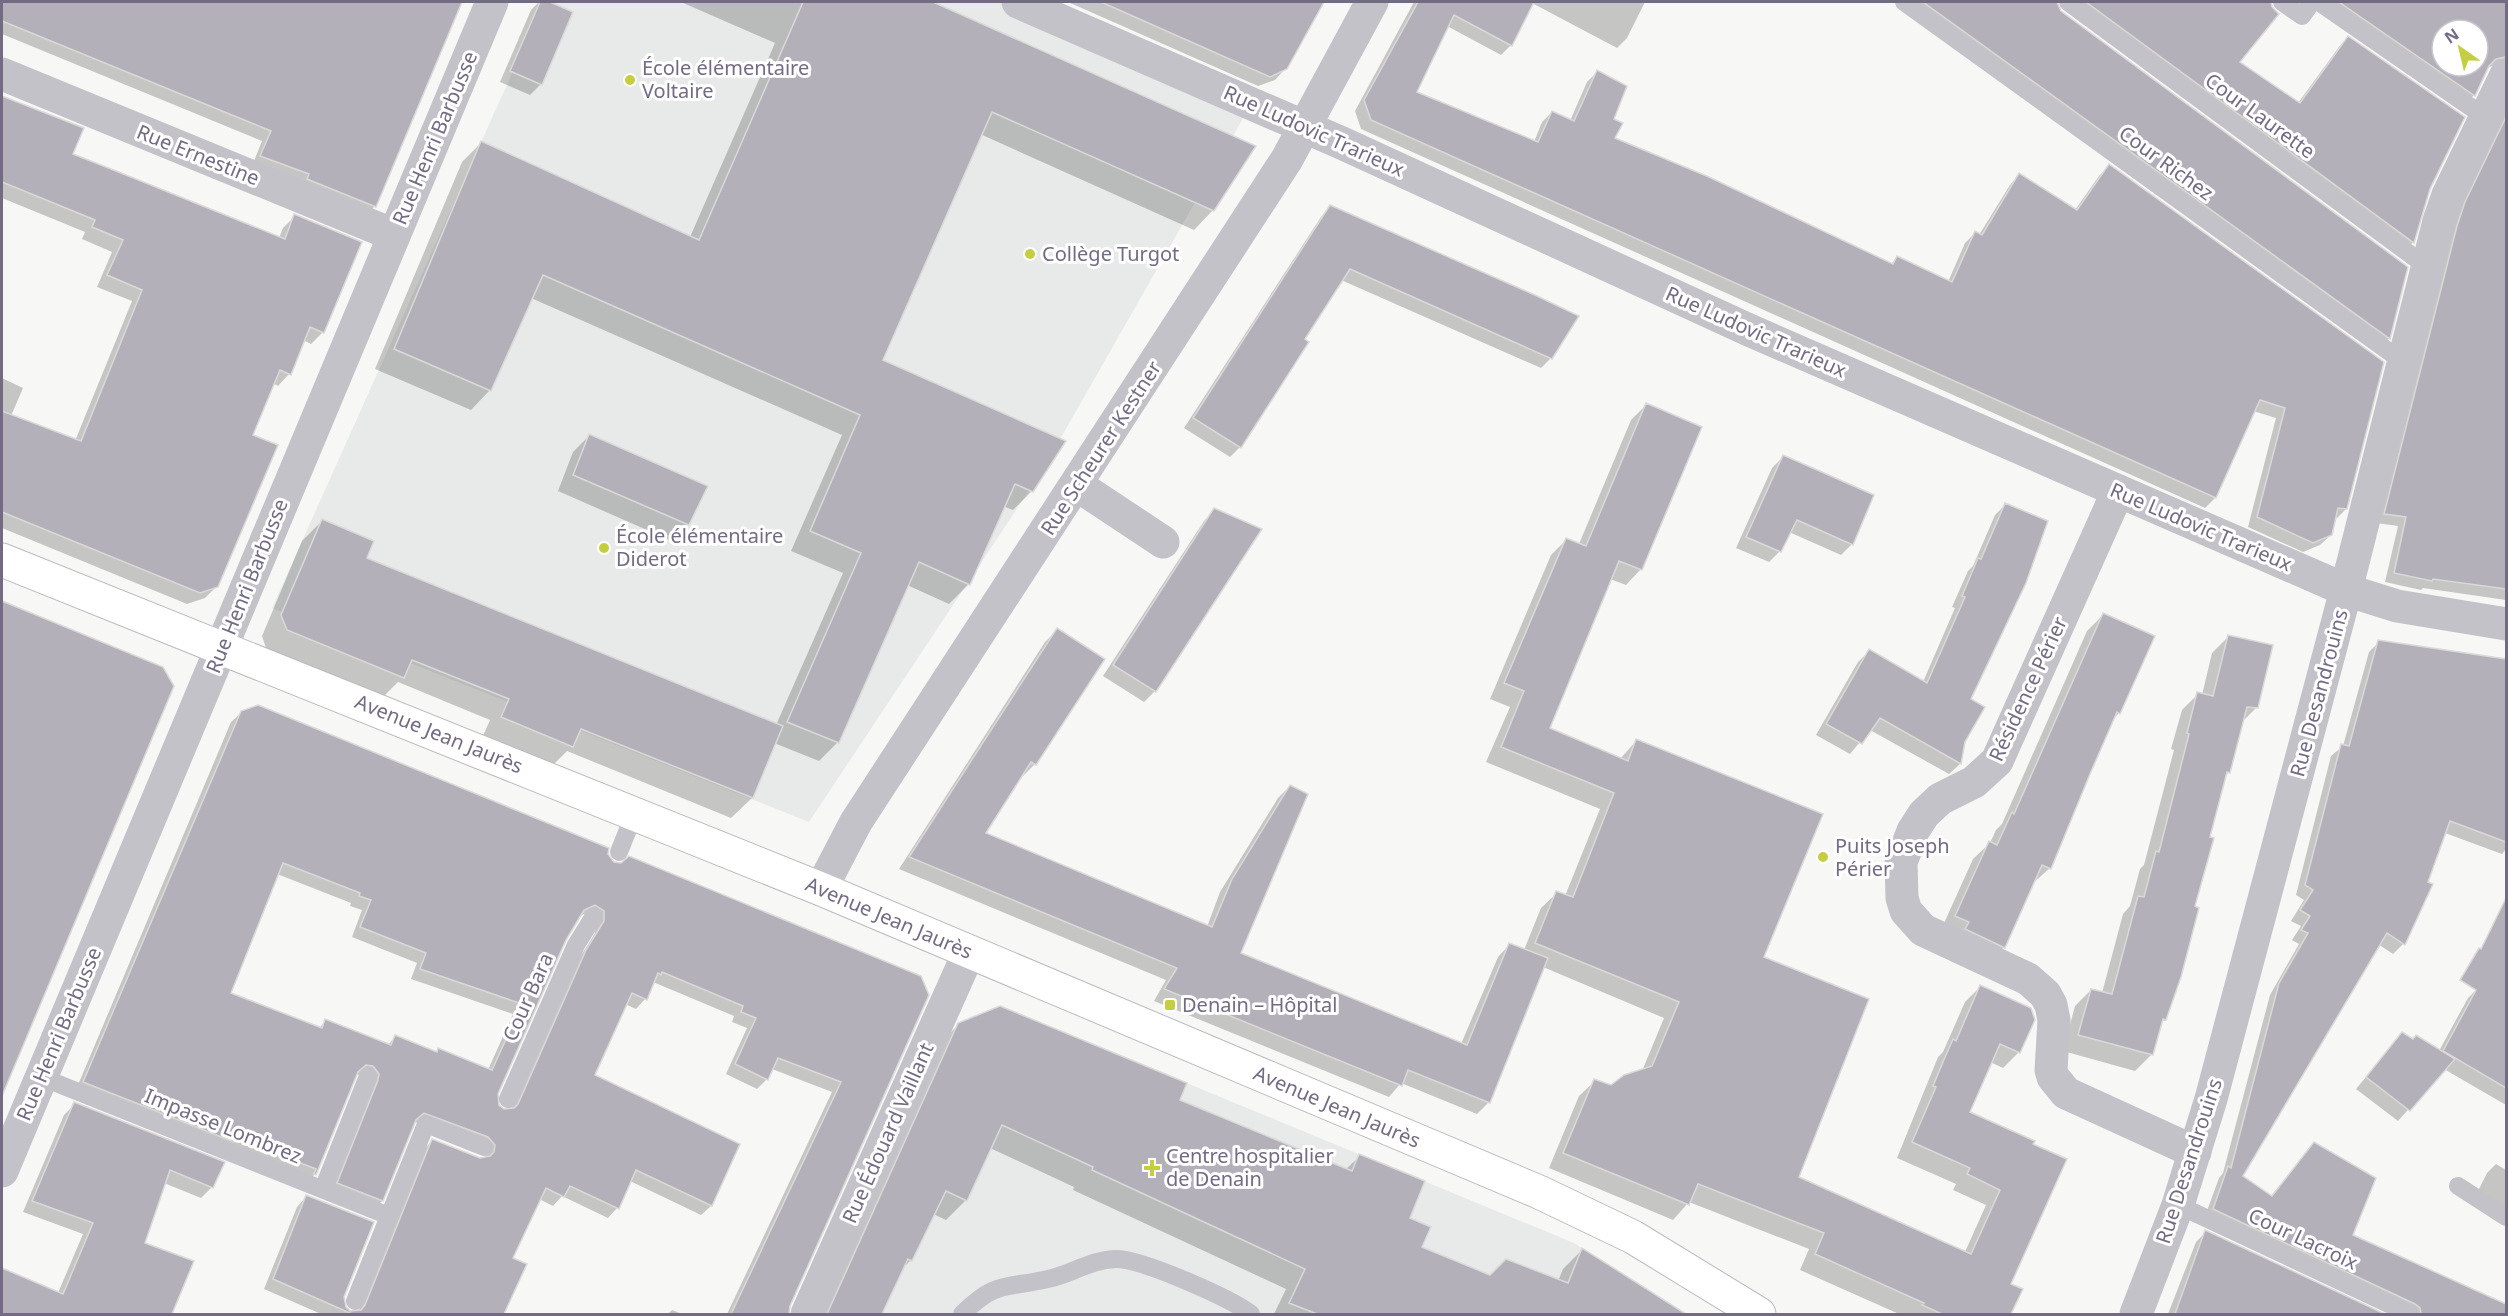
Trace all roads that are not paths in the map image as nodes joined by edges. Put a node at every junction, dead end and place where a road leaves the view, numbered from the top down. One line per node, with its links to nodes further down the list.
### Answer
1 (492, 2): 13 (street, Rue Henri Barbusse)
2 (1018, 2): 12 (street, Rue Ludovic Trarieux)
3 (1372, 2): 12 (street, Rue Scheurer Kestner)
4 (1904, 2): 15 (lane, Cour Richez)
5 (2068, 2): 14 (lane, Cour Laurette)
6 (2282, 2): 7 (lane)
7 (2312, 2)
8 (2319, 2): 11 (lane)
9 (2, 74): 13 (street, Rue Ernestine)
10 (2506, 75): 11 (street, Rue Desandrouins)
11 (2485, 117): 14 (street, Rue Desandrouins)
12 (1305, 126): 16 (street, Rue Scheurer Kestner); 17 (street, Rue Ludovic Trarieux)
13 (394, 235): 22 (street, Rue Henri Barbusse)
14 (2426, 266): 15 (street, Rue Desandrouins)
15 (2402, 361): 20 (street, Rue Desandrouins)
16 (1077, 485): 18 (street); 25 (street, Rue Scheurer Kestner)
17 (2118, 491): 20 (street, Rue Ludovic Trarieux); 32 (street, Résidence Périer)
18 (1163, 543)
19 (2, 560): 22 (street, Avenue Jean Jaurès)
20 (2346, 590): 21 (street, Rue Ludovic Trarieux); 32 (street, Rue Desandrouins)
21 (2506, 624)
22 (221, 648): 23 (street, Avenue Jean Jaurès); 29 (street, Rue Henri Barbusse)
23 (635, 812): 24 (lane); 25 (street, Avenue Jean Jaurès)
24 (619, 852)
25 (821, 889): 27 (street, Avenue Jean Jaurès)
26 (594, 916): 30 (lane, Cour Bara)
27 (969, 952): 40 (street, Rue Édouard Vaillant); 43 (street, Avenue Jean Jaurès)
28 (368, 1076): 35 (lane)
29 (41, 1077): 33 (street, Rue Henri Barbusse); 35 (lane, Impasse Lombrez)
30 (508, 1099)
31 (484, 1147): 37 (lane)
32 (2195, 1152): 36 (street, Rue Desandrouins)
33 (2, 1171)
34 (2458, 1186): 38 (lane)
35 (322, 1189): 37 (lane, Impasse Lombrez)
36 (2178, 1204): 44 (street, Rue Desandrouins); 45 (lane, Cour Lacroix)
37 (389, 1216): 39 (lane)
38 (2506, 1217)
39 (355, 1301)
40 (807, 1314)
41 (962, 1314): 42 (lane)
42 (1251, 1314)
43 (1759, 1314)
44 (2136, 1314)
45 (2410, 1314)

